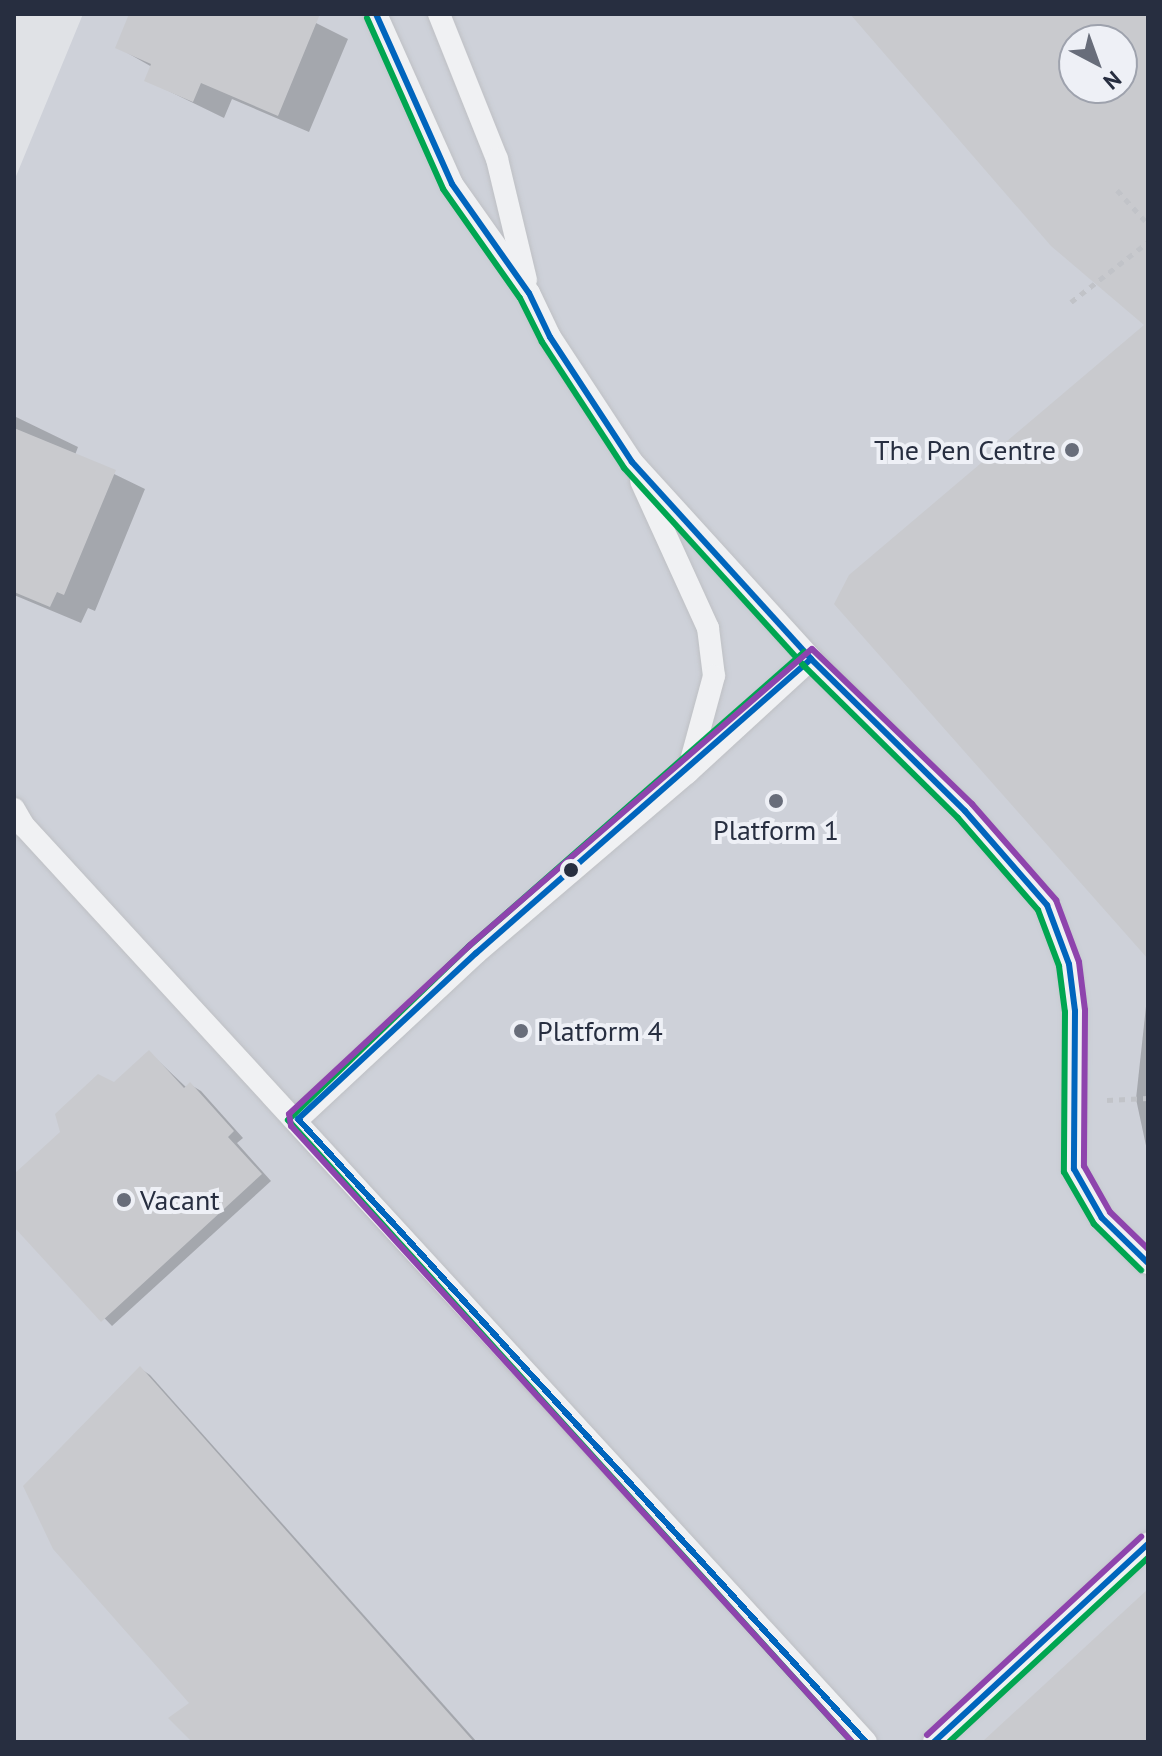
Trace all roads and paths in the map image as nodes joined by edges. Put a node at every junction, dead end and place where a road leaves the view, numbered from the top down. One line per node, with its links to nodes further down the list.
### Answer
1 (376, 14): 6 (lane)
2 (439, 14): 6 (lane)
3 (1117, 190): 4 (path)
4 (1148, 224)
5 (1148, 242): 7 (path)
6 (529, 293): 8 (lane)
7 (1071, 302)
8 (632, 462): 9 (lane); 10 (lane)
9 (811, 659): 10 (lane); 15 (lane)
10 (687, 773): 14 (lane)
11 (14, 809): 14 (lane)
12 (1148, 1098): 13 (path)
13 (1134, 1099)
14 (298, 1119): 17 (lane)
15 (1148, 1263)
16 (1148, 1544): 18 (lane)
17 (866, 1742)
18 (934, 1742)

